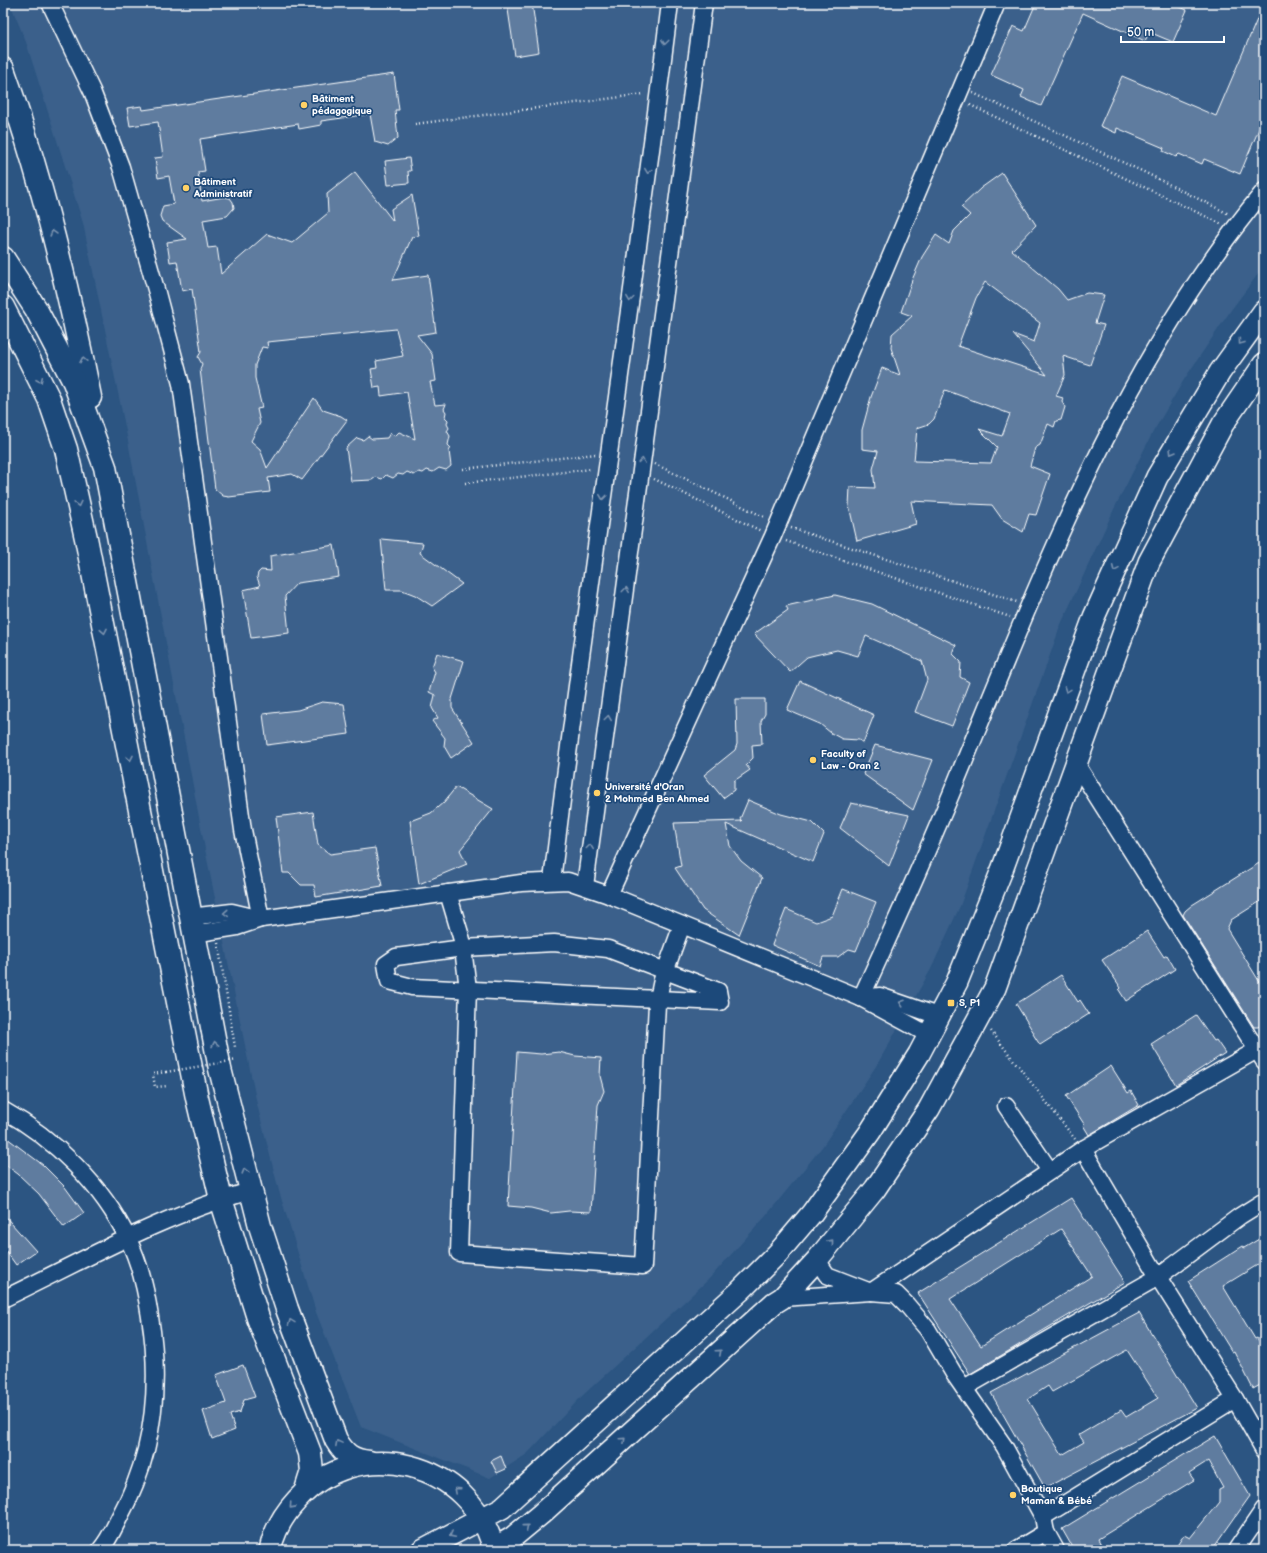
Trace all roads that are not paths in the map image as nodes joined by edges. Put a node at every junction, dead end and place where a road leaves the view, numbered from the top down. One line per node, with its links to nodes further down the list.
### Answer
1 (50, 3): 19 (street)
2 (670, 3): 15 (street, one-way to 15)
3 (704, 3): 16 (street, one-way to 3)
4 (997, 3): 18 (street)
5 (3, 69): 13 (highway, one-way to 5)
6 (1264, 191): 25 (street)
7 (3, 258): 13 (highway)
8 (3, 308): 11 (highway)
9 (1264, 311): 27 (main road, one-way to 27)
10 (3, 321): 11 (highway)
11 (25, 350): 35 (highway, one-way to 35)
12 (1264, 364): 14 (main road)
13 (104, 466): 21 (highway)
14 (1077, 765): 29 (street); 38 (main road, one-way to 14)
15 (552, 881): 16 (street); 17 (street)
16 (585, 886): 18 (street)
17 (448, 893): 19 (street); 22 (street)
18 (609, 894): 20 (street)
19 (261, 919): 21 (street); 21 (street, one-way to 21)
20 (682, 925): 23 (street); 25 (street)
21 (192, 926): 34 (highway, one-way to 21)
22 (463, 948): 23 (street); 24 (street); 24 (street)
23 (665, 970): 26 (street); 26 (street)
24 (468, 990): 26 (street); 26 (street)
25 (861, 998): 27 (street, one-way to 25); 28 (street)
26 (658, 999)
27 (938, 1016): 28 (main road)
28 (929, 1035): 49 (main road)
29 (1262, 1052): 32 (street)
30 (1006, 1106): 33 (street)
31 (3, 1110): 37 (street)
32 (1083, 1149): 33 (street); 39 (street)
33 (1050, 1171): 40 (street)
34 (251, 1191): 35 (street); 46 (highway, one-way to 34)
35 (220, 1199): 37 (street); 47 (highway)
36 (1264, 1201): 39 (street)
37 (128, 1238): 42 (street); 51 (street)
38 (817, 1260): 40 (street); 41 (main road)
39 (1158, 1277): 43 (street); 44 (street)
40 (871, 1292): 41 (street); 43 (street)
41 (782, 1298): 54 (main road, one-way to 41)
42 (3, 1299)
43 (964, 1388): 50 (street)
44 (1235, 1399): 45 (street); 50 (street)
45 (1264, 1450)
46 (369, 1462): 47 (main road); 49 (main road, one-way to 46)
47 (306, 1490): 52 (main road, one-way to 52)
48 (1264, 1509): 57 (street)
49 (482, 1520): 53 (main road, one-way to 53); 54 (main road)
50 (1044, 1524): 55 (street); 56 (street)
51 (100, 1550)
52 (270, 1550)
53 (422, 1550)
54 (493, 1550)
55 (1016, 1550)
56 (1056, 1550)
57 (1236, 1550)

